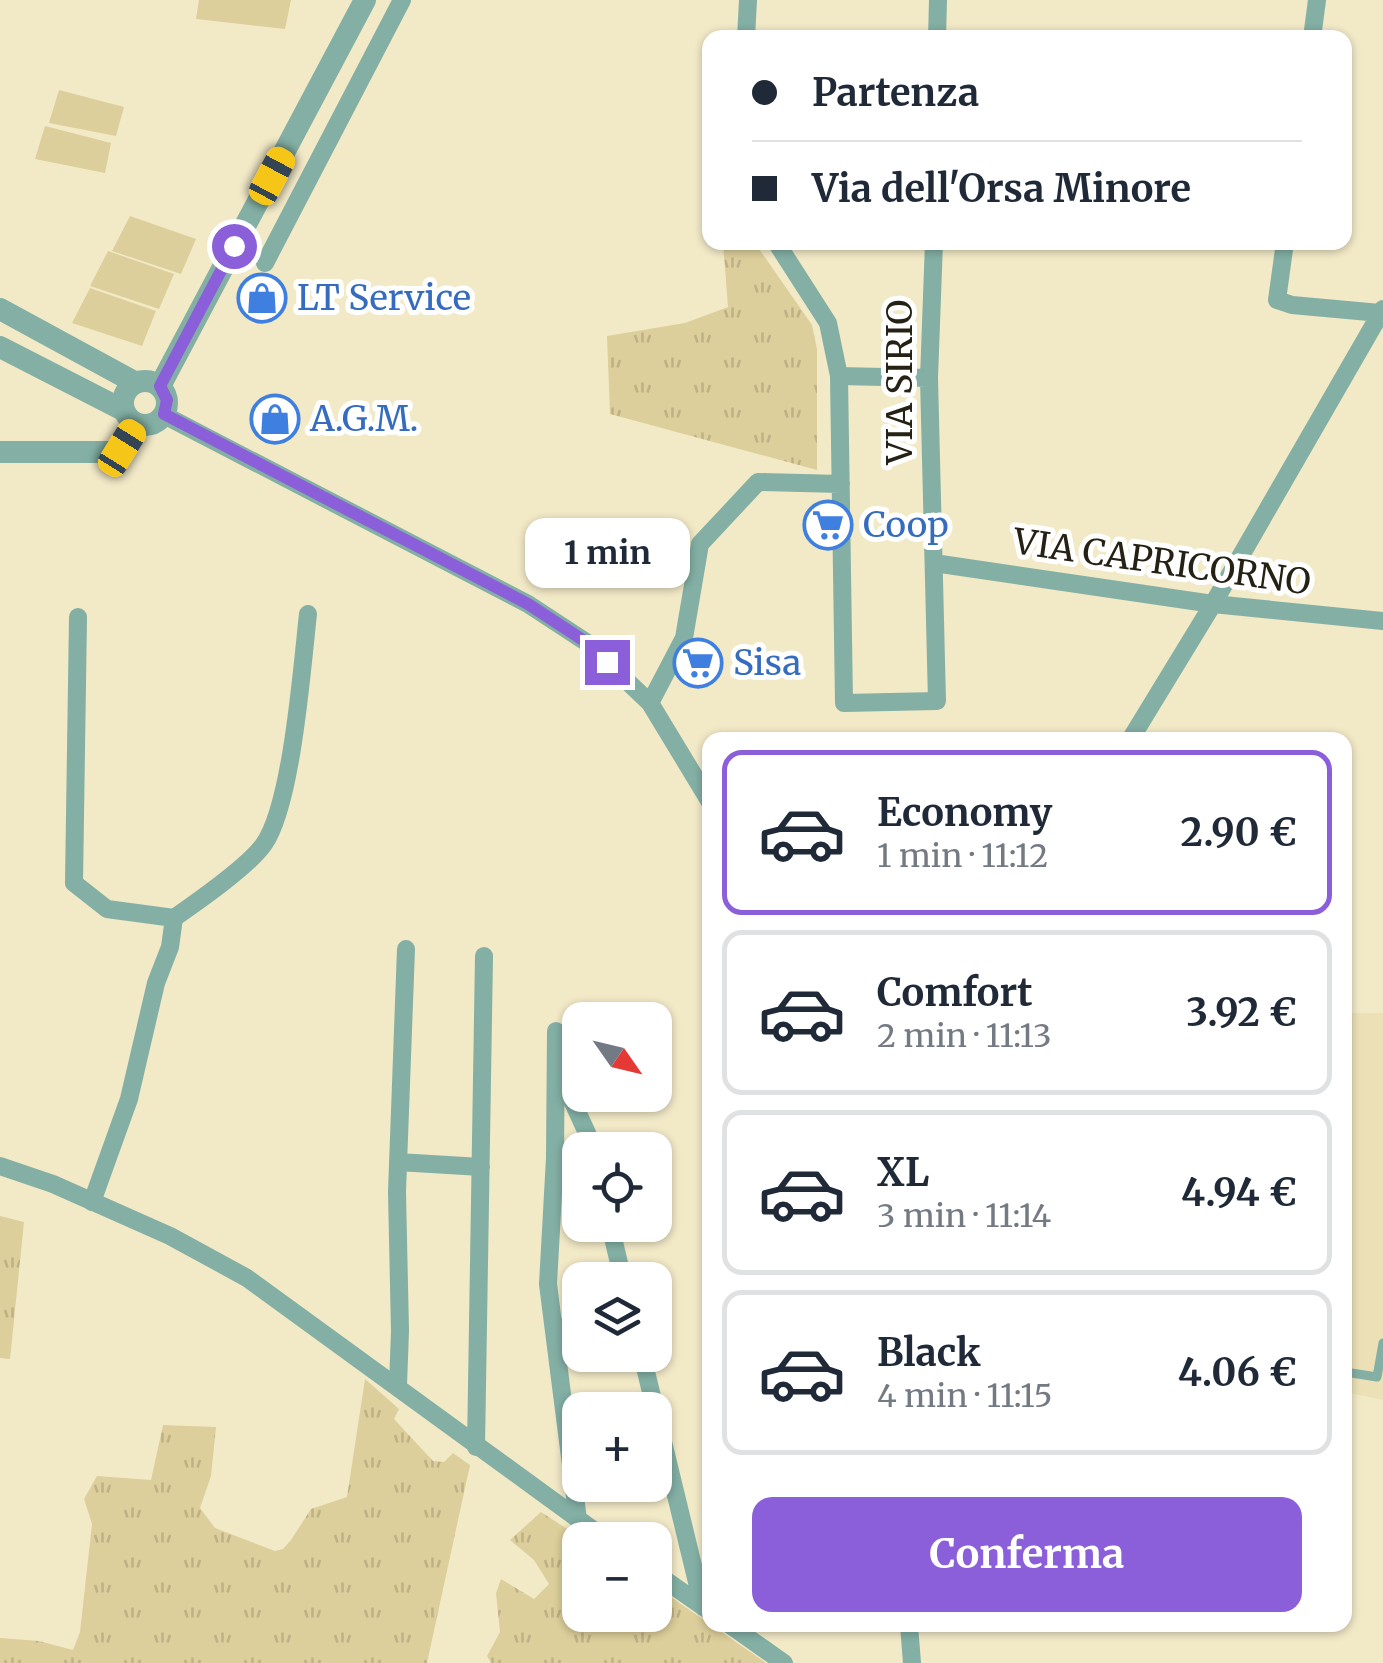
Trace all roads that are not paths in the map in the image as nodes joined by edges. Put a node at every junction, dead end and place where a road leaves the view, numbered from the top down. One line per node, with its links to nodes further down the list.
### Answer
1 (364, 0): 18 (street)
2 (402, 0): 12 (street)
3 (748, 0): 6 (street)
4 (938, 0): 7 (street)
5 (1317, 0): 8 (street)
6 (746, 30)
7 (937, 30)
8 (1313, 30)
9 (781, 250): 16 (street)
10 (934, 250): 17 (street, VIA SIRIO)
11 (1284, 250): 14 (street)
12 (265, 263)
13 (0, 309): 18 (street)
14 (1382, 311): 24 (street)
15 (0, 347): 20 (street)
16 (839, 376): 17 (street); 22 (street)
17 (930, 378): 23 (street, VIA SIRIO)
18 (148, 384): 19 (street); 20 (street)
19 (164, 414): 20 (street); 28 (street)
20 (130, 417): 21 (street)
21 (0, 452)
22 (841, 484): 23 (street, VIA SIRIO); 28 (street)
23 (934, 563): 24 (street, VIA CAPRICORNO)
24 (1213, 604): 27 (street, VIA CAPRICORNO); 29 (street)
25 (308, 614): 31 (street)
26 (78, 617): 31 (street)
27 (1383, 621)
28 (650, 704): 30 (street)
29 (1135, 732)
30 (702, 789)
31 (174, 918): 40 (street)
32 (406, 948): 37 (street)
33 (484, 956): 39 (street)
34 (556, 1031): 35 (street)
35 (556, 1064): 36 (street); 42 (street)
36 (588, 1132)
37 (398, 1162): 39 (street); 46 (street)
38 (0, 1166): 40 (street)
39 (481, 1167): 47 (street)
40 (92, 1202): 46 (street)
41 (562, 1327): 42 (street)
42 (554, 1329): 48 (street)
43 (1383, 1343): 45 (lane)
44 (646, 1372): 51 (street)
45 (1352, 1373)
46 (398, 1385): 47 (street)
47 (476, 1447): 48 (street)
48 (578, 1520): 49 (street)
49 (581, 1522)
50 (672, 1585): 52 (street)
51 (702, 1589)
52 (702, 1606)
53 (740, 1632): 55 (street)
54 (910, 1632): 56 (street)
55 (784, 1663)
56 (912, 1663)

